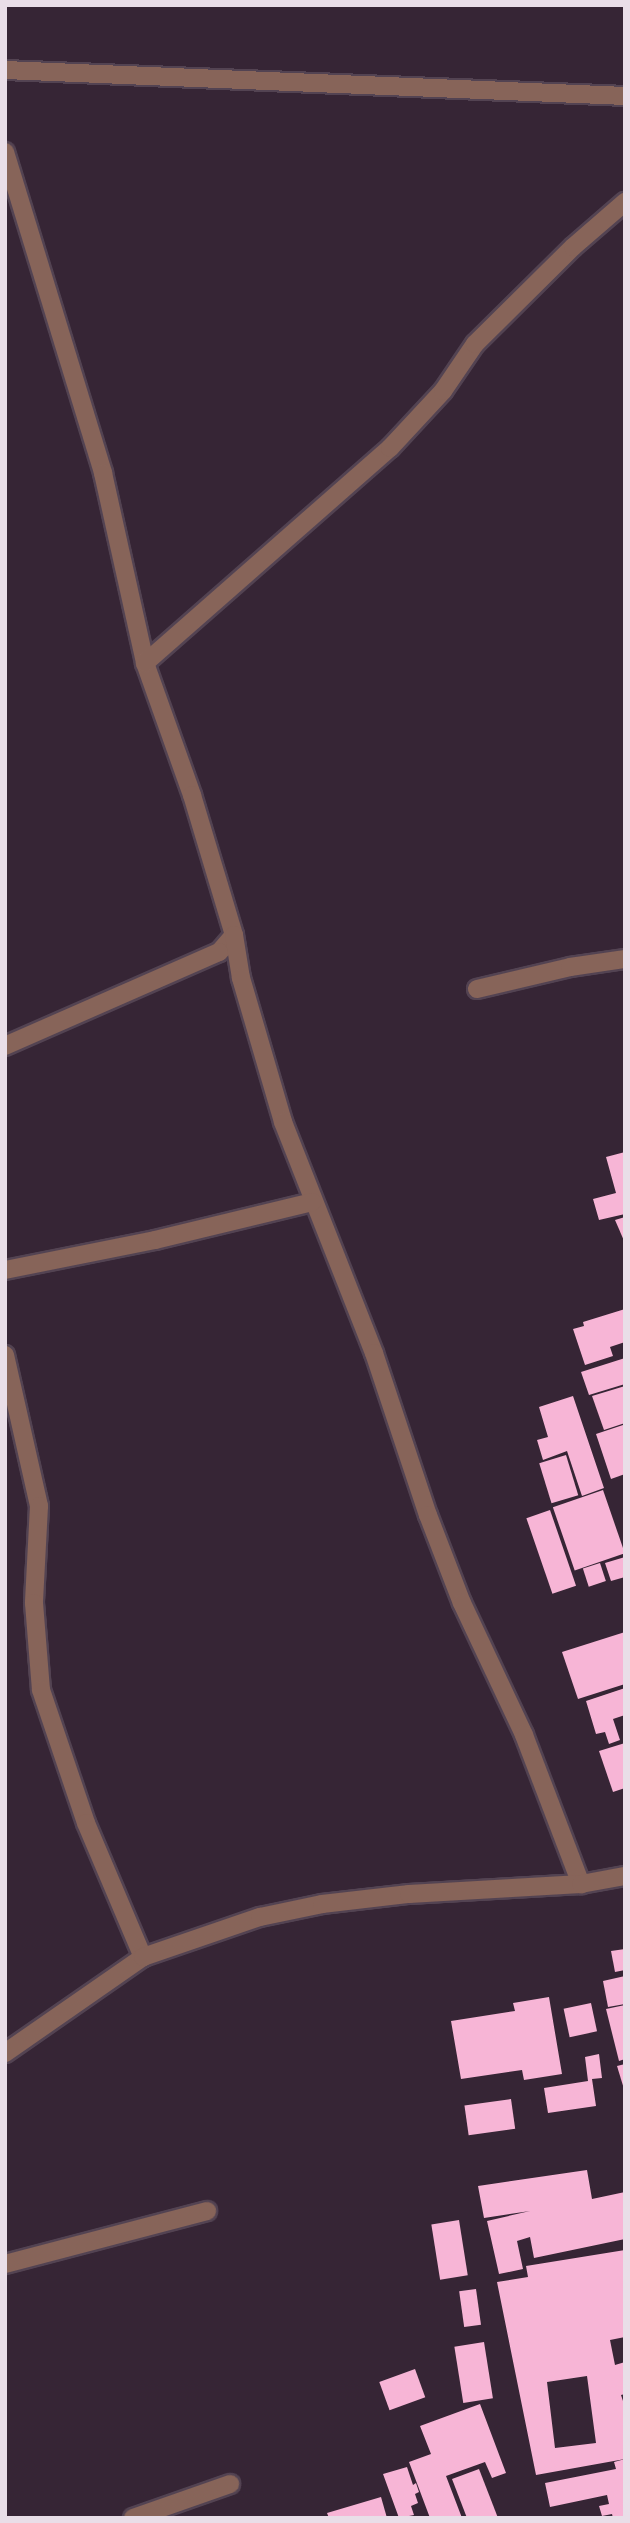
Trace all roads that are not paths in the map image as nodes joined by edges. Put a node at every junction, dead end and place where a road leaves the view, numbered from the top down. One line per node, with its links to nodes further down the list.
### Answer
1 (5, 70): 2 (street)
2 (625, 96)
3 (5, 152): 5 (street)
4 (625, 202): 5 (street)
5 (145, 663): 6 (street)
6 (234, 935): 9 (street); 10 (street)
7 (625, 959): 8 (street)
8 (477, 989)
9 (5, 1046)
10 (312, 1202): 11 (street); 14 (street)
11 (5, 1270)
12 (5, 1355): 15 (street)
13 (625, 1875): 14 (street)
14 (581, 1884): 15 (street)
15 (143, 1956): 16 (street)
16 (5, 2053)
17 (207, 2211): 18 (street)
18 (5, 2264)
19 (230, 2484): 20 (street)
20 (133, 2518)

